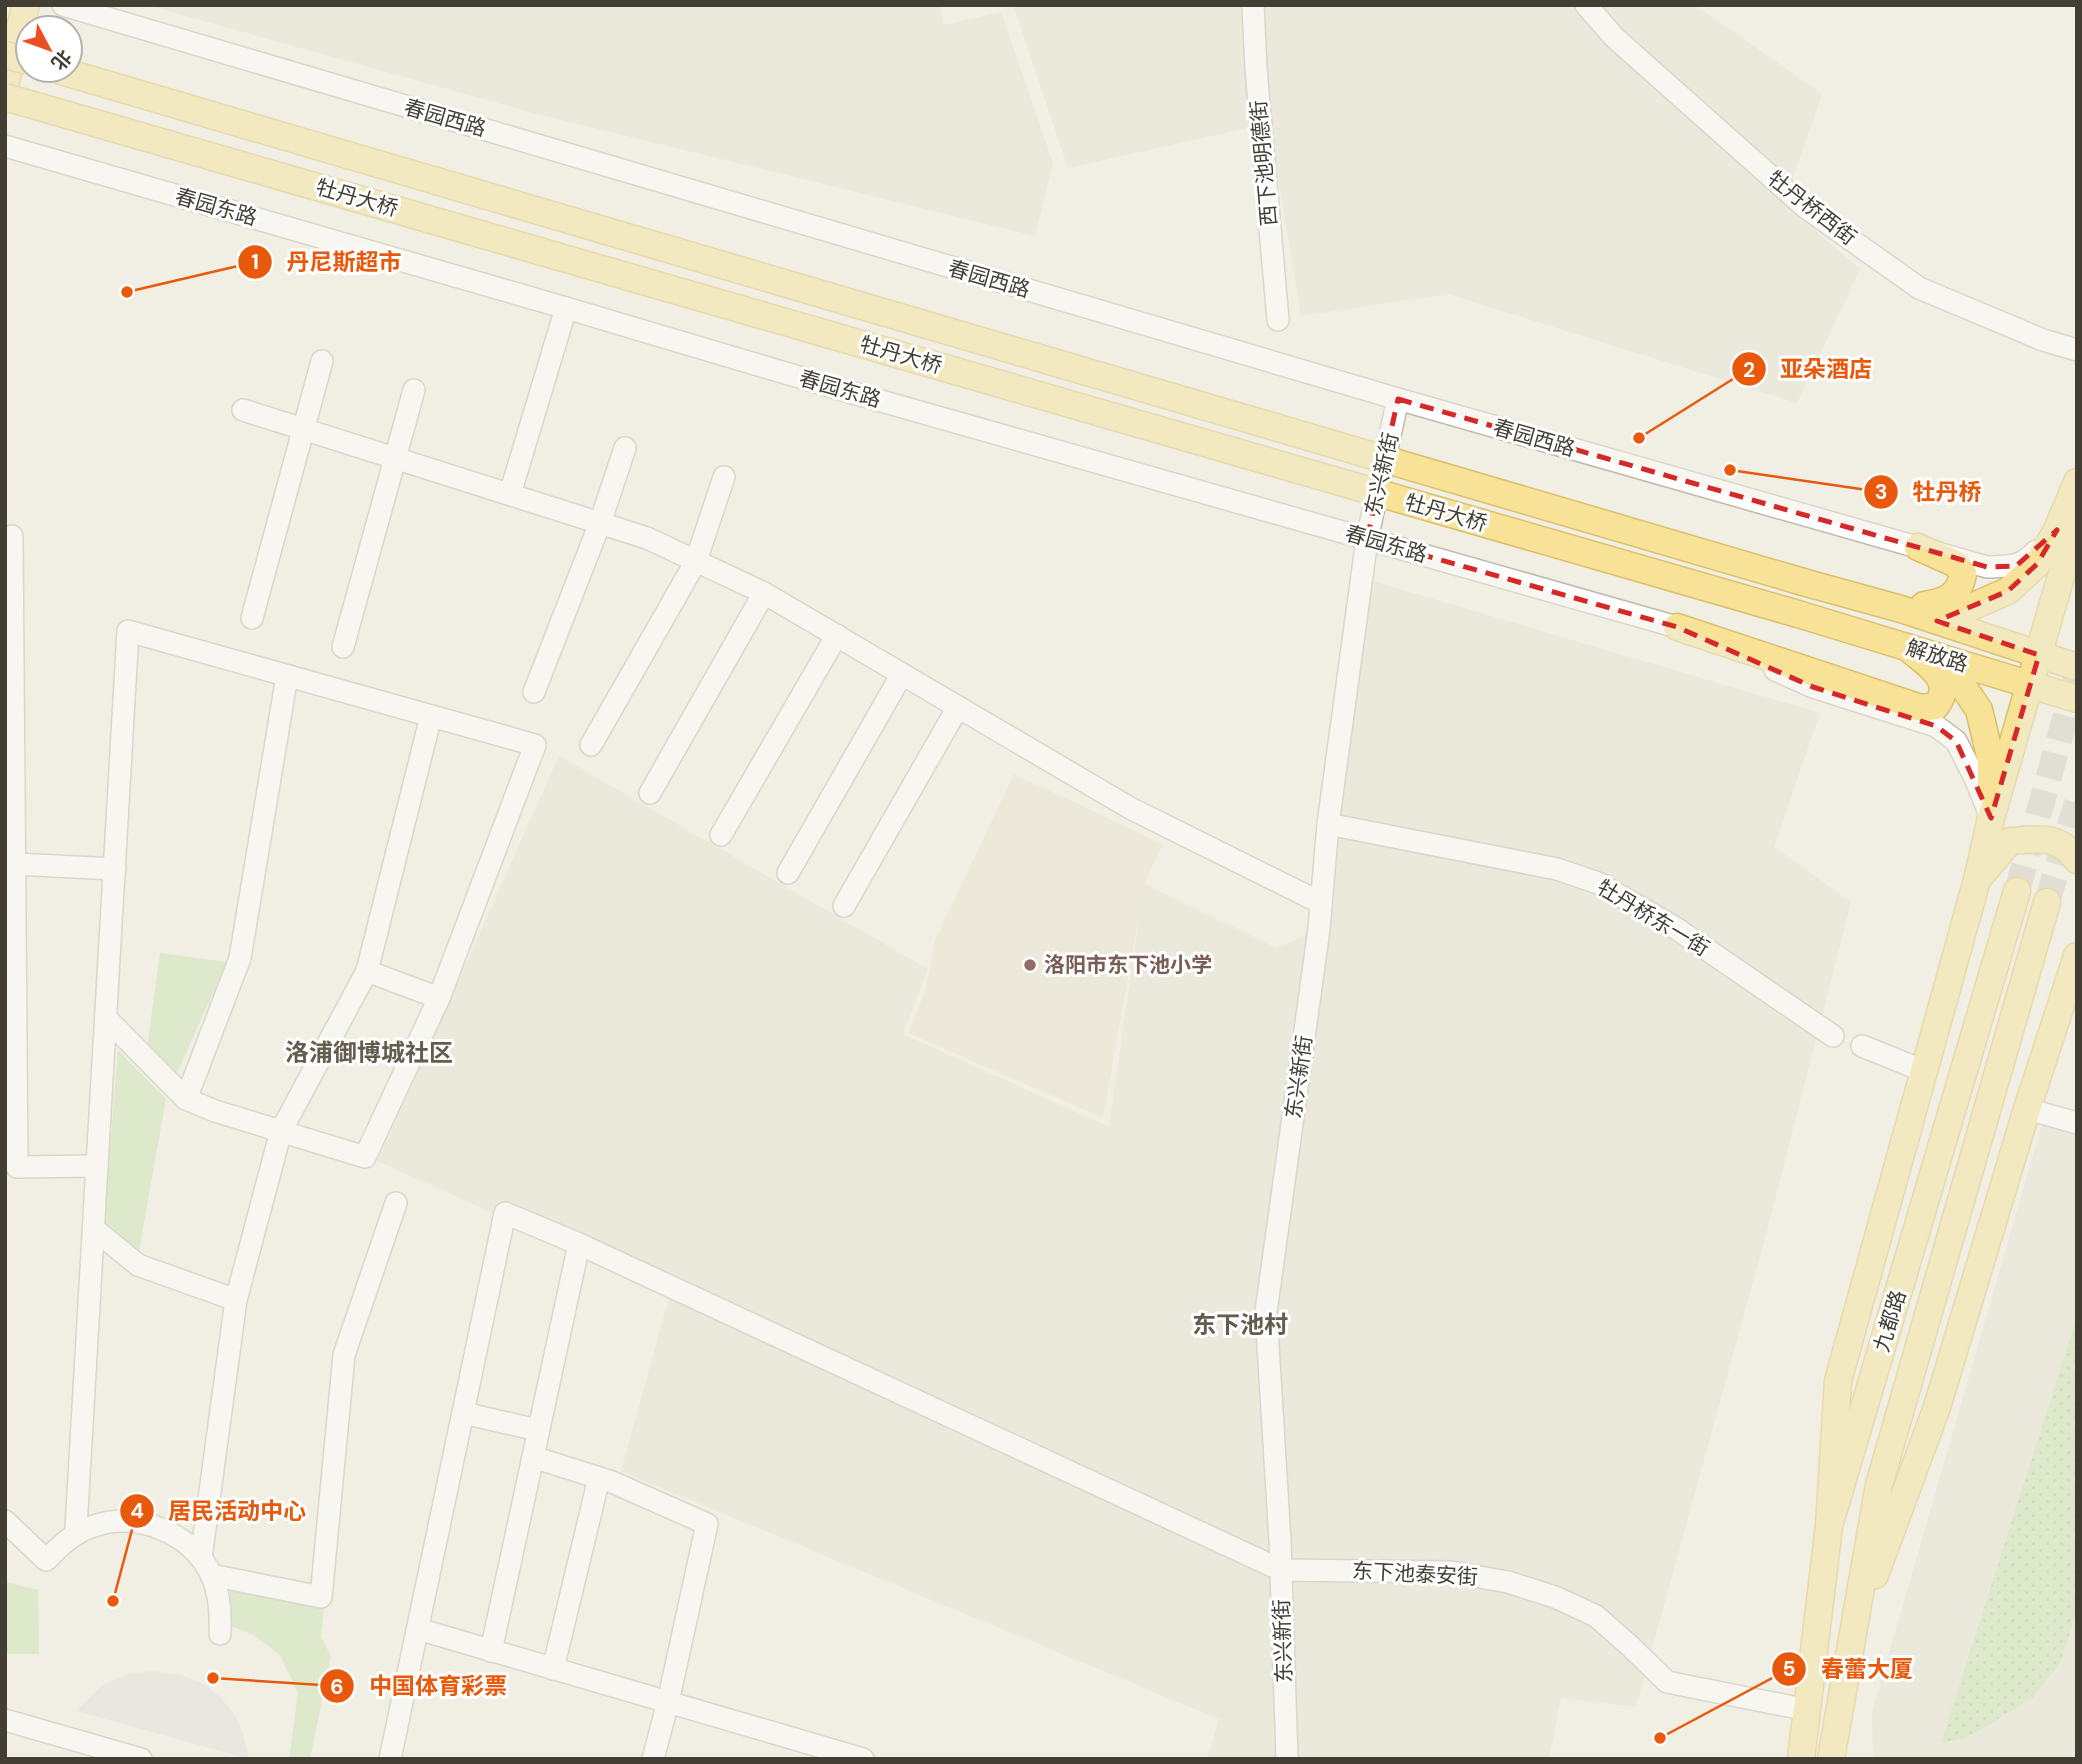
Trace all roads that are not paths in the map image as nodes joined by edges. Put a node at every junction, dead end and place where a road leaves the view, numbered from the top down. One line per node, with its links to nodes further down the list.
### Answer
1 (26, 5): 6 (main road)
2 (62, 5): 14 (street, 春园西路)
3 (1253, 5): 10 (street, 西下池明德街)
4 (1586, 5): 11 (street, 牡丹桥西街)
5 (84, 78): 28 (main road, 牡丹大桥, bridge)
6 (5, 84)
7 (5, 97): 31 (main road, 牡丹大桥, bridge)
8 (5, 146): 9 (street, 春园东路)
9 (565, 308): 21 (street); 25 (street, 春园东路)
10 (1278, 320)
11 (2077, 350)
12 (322, 361): 16 (street)
13 (414, 390): 18 (street)
14 (1398, 399): 25 (street, 东兴新街); 26 (street, 春园西路)
15 (243, 410): 16 (street)
16 (303, 429): 18 (street); 32 (street)
17 (625, 448): 22 (street)
18 (396, 458): 21 (street); 35 (street)
19 (724, 477): 27 (street)
20 (2077, 482): 23 (main road)
21 (510, 494): 22 (street)
22 (600, 523): 27 (street); 42 (street)
23 (2067, 525): 26 (street, 春园西路); 30 (main road); 37 (main road)
24 (12, 536): 52 (street)
25 (1367, 539): 33 (street, 春园东路); 49 (street, 东兴新街)
26 (1918, 547): 30 (main road)
27 (696, 561): 29 (street); 46 (street)
28 (1803, 582): 30 (main road, 解放路)
29 (764, 593): 34 (street); 47 (street)
30 (1901, 609): 37 (main road, 解放路)
31 (1798, 614): 36 (main road, 解放路)
32 (253, 618)
33 (1677, 627): 36 (main road); 48 (street, 春园东路)
34 (837, 635): 39 (street); 50 (street)
35 (343, 647)
36 (1907, 647): 41 (main road, 解放路); 48 (main road)
37 (2039, 655): 38 (main road, 解放路); 41 (main road)
38 (2077, 667)
39 (902, 674): 44 (street); 54 (street)
40 (287, 676): 45 (street); 53 (street); 67 (street)
41 (2031, 685): 43 (main road, 解放路); 48 (main road)
42 (534, 692)
43 (2077, 699)
44 (958, 707): 58 (street); 59 (street)
45 (431, 716): 61 (street); 62 (street)
46 (591, 745)
47 (650, 793)
48 (1991, 818): 55 (main road)
49 (1328, 824): 58 (street, 东兴新街); 64 (street, 牡丹桥东一街)
50 (721, 835)
51 (2077, 860): 55 (main road)
52 (15, 864): 53 (street); 71 (street)
53 (115, 869): 63 (street)
54 (788, 873)
55 (1977, 880): 66 (main road)
56 (2017, 891): 81 (main road, 九都路)
57 (2047, 902): 87 (main road, 九都路)
58 (1321, 903): 84 (street, 东兴新街)
59 (844, 906)
60 (2077, 956): 68 (main road)
61 (367, 971): 62 (street); 70 (street)
62 (439, 998): 70 (street)
63 (106, 1018): 67 (street); 71 (street)
64 (1833, 1036)
65 (1862, 1046): 66 (street)
66 (1924, 1071): 81 (main road)
67 (186, 1099): 70 (street)
68 (2027, 1109): 69 (street); 87 (main road)
69 (2077, 1123)
70 (281, 1131): 75 (street)
71 (97, 1166): 73 (street)
72 (396, 1203): 83 (street)
73 (94, 1229): 75 (street); 82 (street)
74 (579, 1244): 76 (street); 77 (street); 84 (street)
75 (236, 1300): 83 (street)
76 (463, 1413): 77 (street); 85 (street)
77 (538, 1430): 78 (street)
78 (533, 1457): 79 (street); 88 (street)
79 (599, 1478): 89 (street); 90 (street)
80 (5, 1521): 83 (street)
81 (1829, 1526): 91 (main road, 九都路)
82 (76, 1528)
83 (206, 1566): 86 (street)
84 (1281, 1570): 91 (street, 东下池泰安街); 97 (street, 东兴新街)
85 (418, 1629): 88 (street); 94 (street)
86 (220, 1634)
87 (1853, 1635): 99 (main road, 九都路)
88 (491, 1651): 89 (street)
89 (554, 1669): 90 (street)
90 (668, 1702): 95 (street); 96 (street)
91 (1808, 1710): 98 (main road, 九都路)
92 (5, 1720): 93 (street)
93 (141, 1759)
94 (390, 1759)
95 (653, 1759)
96 (863, 1759)
97 (1287, 1759)
98 (1801, 1759)
99 (1831, 1759)

